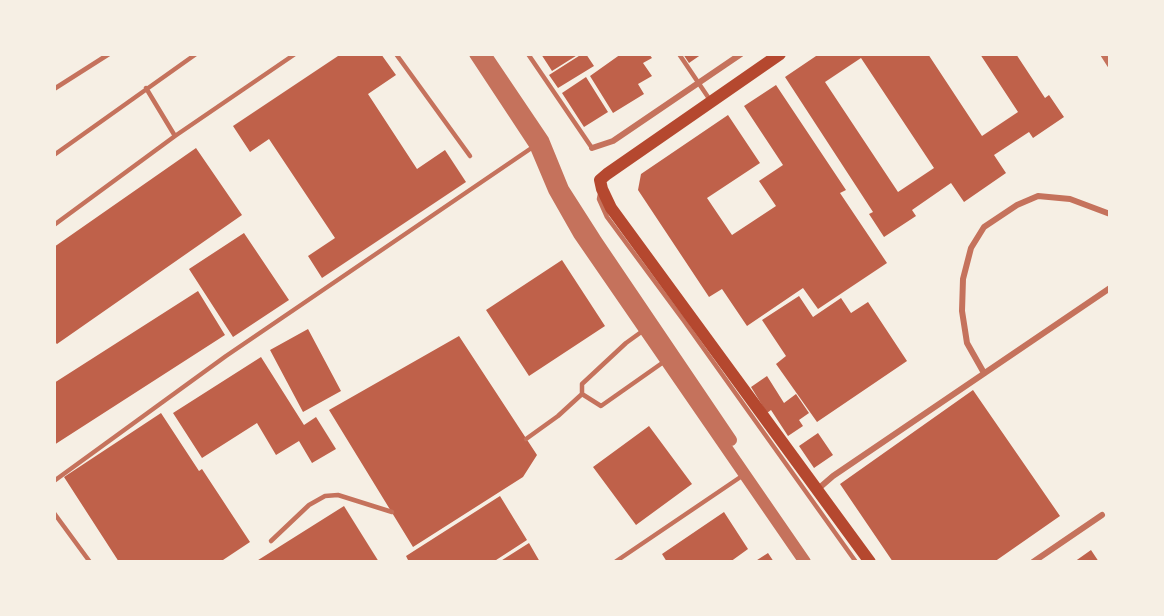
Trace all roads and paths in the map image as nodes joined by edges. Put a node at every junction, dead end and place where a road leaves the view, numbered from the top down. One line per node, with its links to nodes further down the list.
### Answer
1 (109, 54): 15 (lane)
2 (196, 54): 14 (lane)
3 (295, 54): 17 (lane)
4 (396, 54): 21 (lane)
5 (475, 54): 18 (street)
6 (485, 54): 41 (street)
7 (528, 54): 19 (lane)
8 (679, 54): 13 (lane)
9 (741, 54): 13 (street)
10 (780, 54): 16 (main road)
11 (1102, 54): 12 (street)
12 (1110, 65)
13 (698, 83): 16 (lane); 19 (street)
14 (146, 88): 17 (lane); 20 (lane)
15 (54, 89)
16 (711, 102): 22 (main road)
17 (175, 136): 24 (lane)
18 (535, 145): 26 (street); 32 (lane)
19 (592, 148)
20 (54, 155)
21 (470, 156)
22 (602, 188): 33 (main road); 42 (lane)
23 (1110, 214): 28 (street)
24 (54, 225)
25 (1110, 288): 28 (street)
26 (645, 329): 27 (street); 29 (lane)
27 (666, 360): 29 (lane); 31 (street)
28 (984, 373): 33 (street)
29 (582, 394): 30 (lane)
30 (526, 439)
31 (745, 474): 39 (lane); 40 (street)
32 (54, 481)
33 (818, 489): 43 (main road)
34 (391, 512): 37 (lane)
35 (54, 513): 38 (lane)
36 (1102, 515): 44 (street)
37 (271, 541)
38 (90, 562)
39 (615, 562)
40 (805, 562)
41 (813, 562)
42 (856, 562)
43 (870, 562)
44 (1033, 562)

